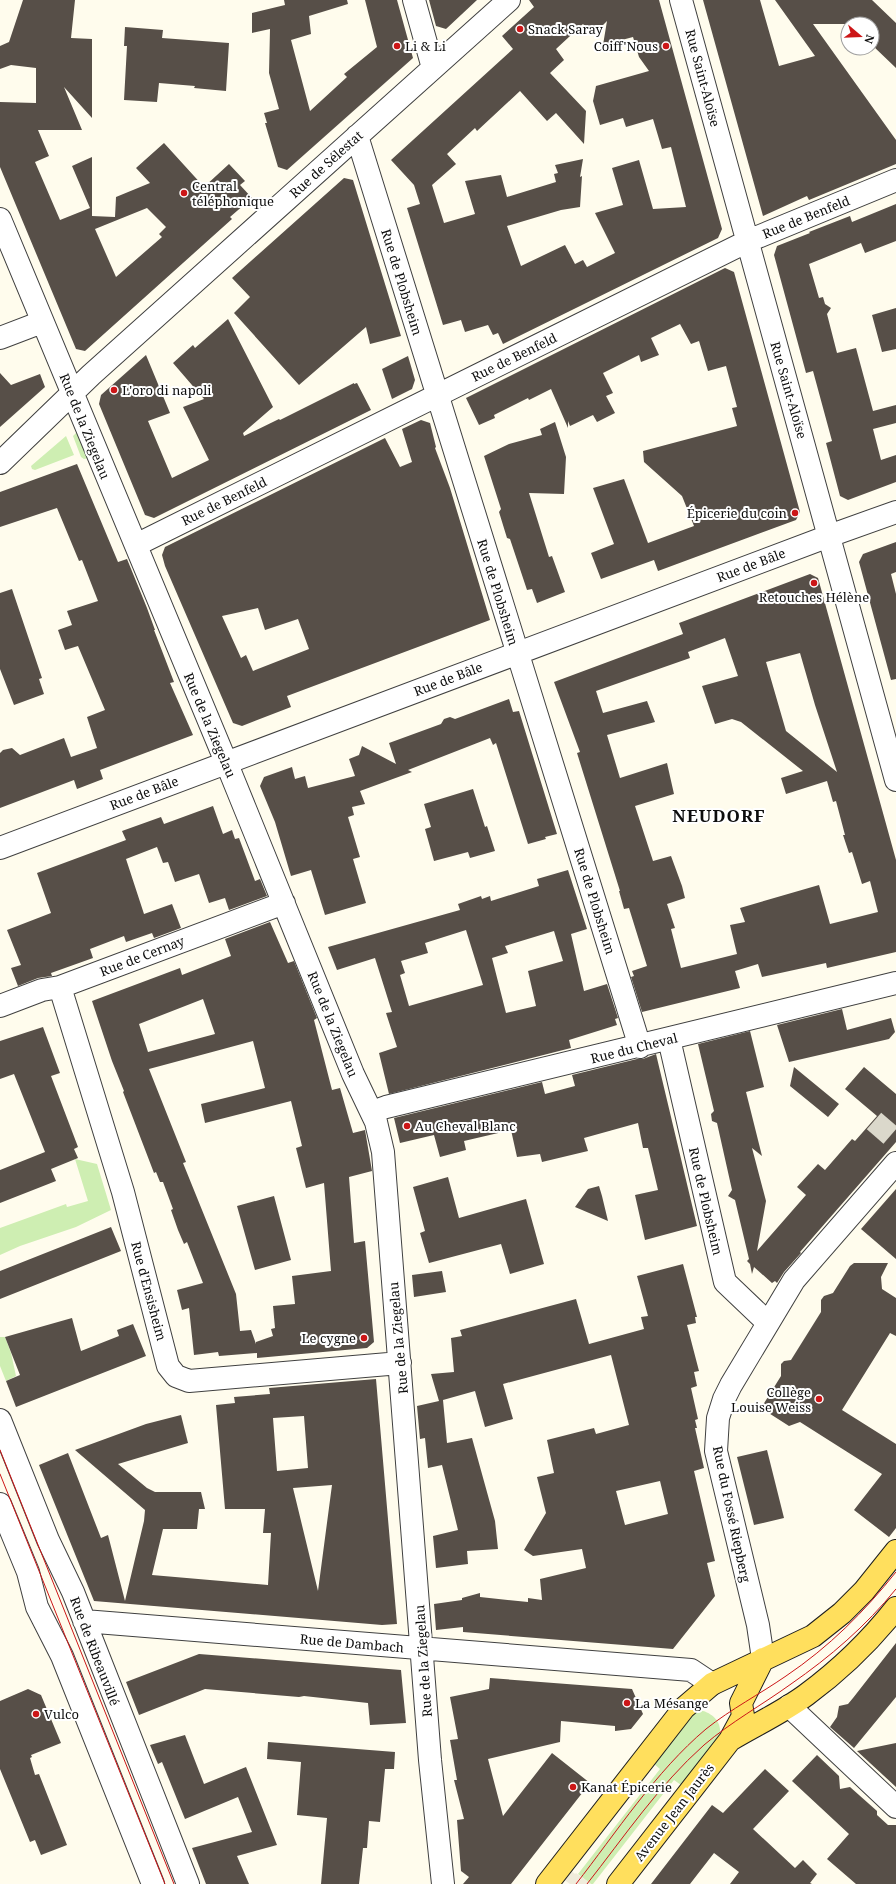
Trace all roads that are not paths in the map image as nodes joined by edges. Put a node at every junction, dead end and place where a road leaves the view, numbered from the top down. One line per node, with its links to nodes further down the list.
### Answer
1 (414, 0): 4 (street)
2 (509, 0): 4 (street, Rue de Sélestat)
3 (681, 0): 8 (street, Rue Saint-Aloïse)
4 (433, 68): 5 (street, Rue de Sélestat)
5 (357, 136): 12 (street, Rue de Sélestat); 13 (street, Rue de Plobsheim)
6 (896, 180): 8 (street, Rue de Benfeld)
7 (0, 219): 9 (street, Rue de la Ziegelau)
8 (748, 241): 13 (street, Rue de Benfeld); 16 (street, Rue Saint-Aloïse)
9 (6, 249): 10 (street, Rue de la Ziegelau)
10 (42, 322): 11 (street); 12 (street, Rue de la Ziegelau)
11 (0, 338)
12 (72, 394): 14 (street, Rue de Sélestat); 17 (street, Rue de la Ziegelau)
13 (437, 395): 17 (street, Rue de Benfeld); 18 (street, Rue de Plobsheim)
14 (0, 463)
15 (896, 512): 16 (street, Rue de Bâle)
16 (829, 536): 18 (street, Rue de Bâle); 19 (street, Rue Saint-Aloïse)
17 (136, 545): 20 (street, Rue de la Ziegelau)
18 (517, 653): 20 (street, Rue de Bâle); 28 (street, Rue de Plobsheim)
19 (890, 732): 21 (street, Rue Saint-Aloïse)
20 (226, 762): 22 (street, Rue de Bâle); 23 (street, Rue de la Ziegelau)
21 (896, 780)
22 (0, 848)
23 (284, 903): 25 (street, Rue de Cernay); 29 (street, Rue de la Ziegelau)
24 (896, 984): 27 (street, Rue du Cheval)
25 (60, 987): 26 (street, Rue de Cernay); 32 (street, Rue d'Ensisheim)
26 (0, 1006)
27 (669, 1039): 28 (street, Rue du Cheval); 31 (street, Rue de Plobsheim)
28 (640, 1047): 29 (street, Rue du Cheval)
29 (372, 1112): 32 (street, Rue de la Ziegelau)
30 (896, 1163): 31 (street, Rue du Fossé Riepberg)
31 (768, 1323): 40 (street, Rue du Fossé Riepberg)
32 (400, 1363): 39 (street, Rue de la Ziegelau)
33 (0, 1420): 38 (street, Rue de Ribeauvillé)
34 (0, 1504): 35 (street)
35 (6, 1538): 46 (street)
36 (896, 1551): 40 (main road)
37 (896, 1608): 43 (main road, Avenue Jean Jaurès)
38 (84, 1621): 39 (street, Rue de Dambach); 47 (street, Rue de Ribeauvillé)
39 (422, 1648): 41 (street, Rue de Dambach); 48 (street, Rue de la Ziegelau)
40 (763, 1658): 41 (main road); 42 (main road, Avenue Jean Jaurès)
41 (712, 1684): 42 (main road); 49 (main road)
42 (741, 1704): 44 (main road, Avenue Jean Jaurès)
43 (789, 1706): 44 (main road, Avenue Jean Jaurès); 45 (street)
44 (730, 1740): 50 (main road, Avenue Jean Jaurès)
45 (896, 1807)
46 (153, 1884)
47 (188, 1884)
48 (443, 1884)
49 (547, 1884)
50 (618, 1884)

